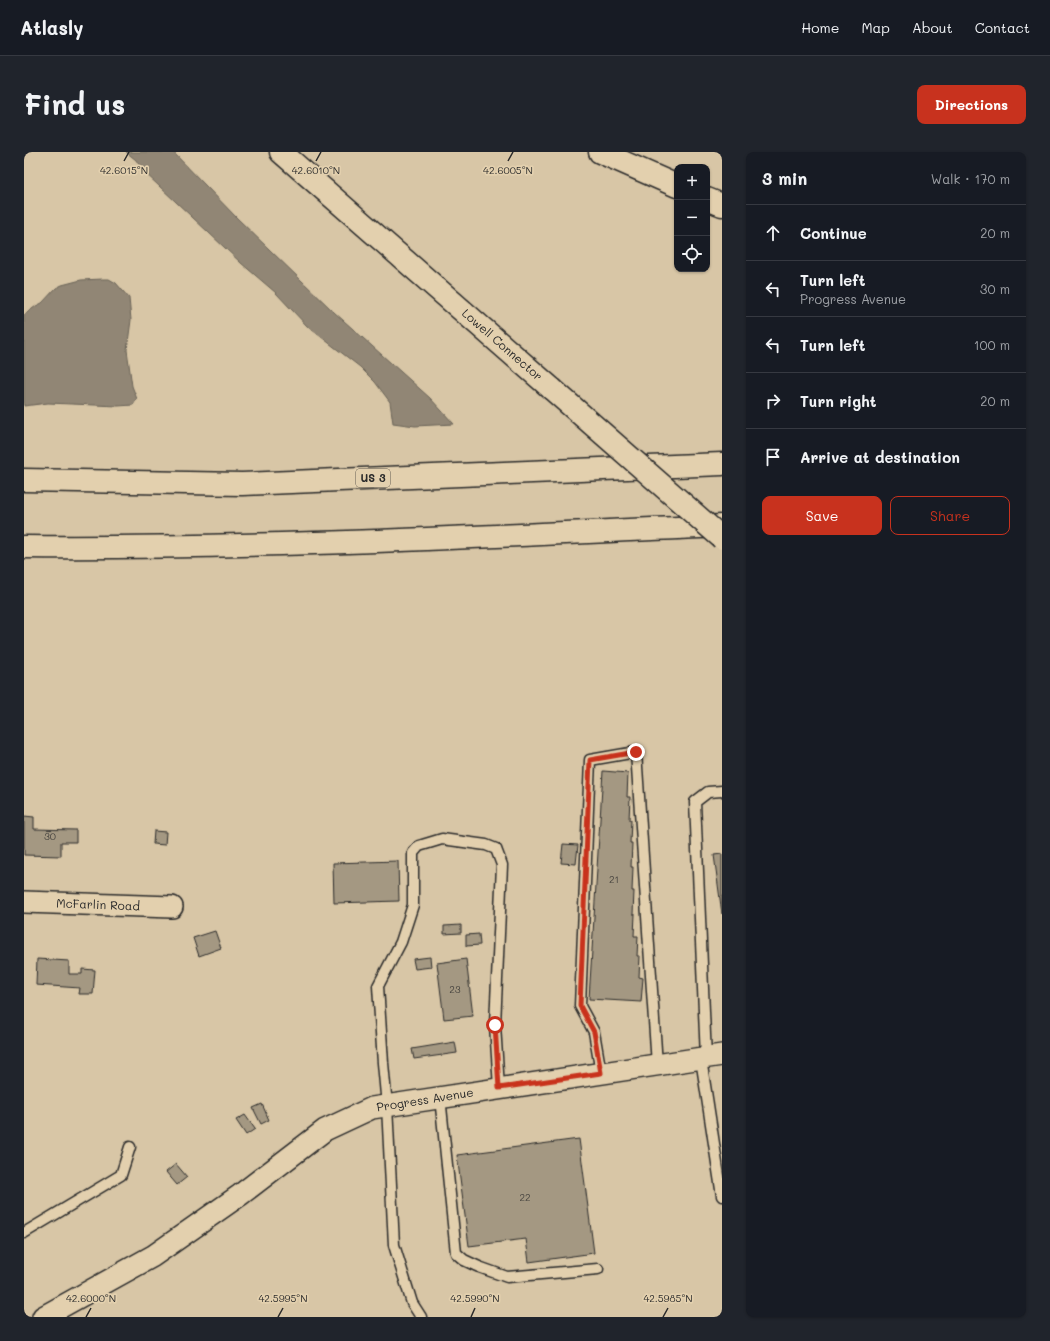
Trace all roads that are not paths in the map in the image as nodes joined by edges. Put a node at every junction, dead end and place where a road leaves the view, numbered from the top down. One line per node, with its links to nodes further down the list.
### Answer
1 (281, 152): 9 (highway, Lowell Connector, bridge)
2 (600, 152): 3 (highway)
3 (674, 185)
4 (709, 200): 5 (highway)
5 (722, 206)
6 (722, 464): 7 (highway, US 3)
7 (24, 480)
8 (722, 526): 10 (highway)
9 (722, 538)
10 (24, 547)
11 (722, 791): 14 (lane)
12 (24, 902): 13 (street, McFarlin Road)
13 (172, 906)
14 (710, 1057): 15 (street, Progress Avenue); 21 (lane)
15 (657, 1065): 16 (street, Progress Avenue); 16 (lane)
16 (601, 1073): 17 (street, Progress Avenue)
17 (499, 1088): 18 (street, Progress Avenue); 19 (lane)
18 (440, 1097): 19 (street, Progress Avenue); 23 (lane)
19 (387, 1106): 24 (street, Progress Avenue); 25 (lane)
20 (130, 1147): 22 (lane)
21 (722, 1196)
22 (24, 1233)
23 (598, 1269)
24 (43, 1317)
25 (421, 1317)

